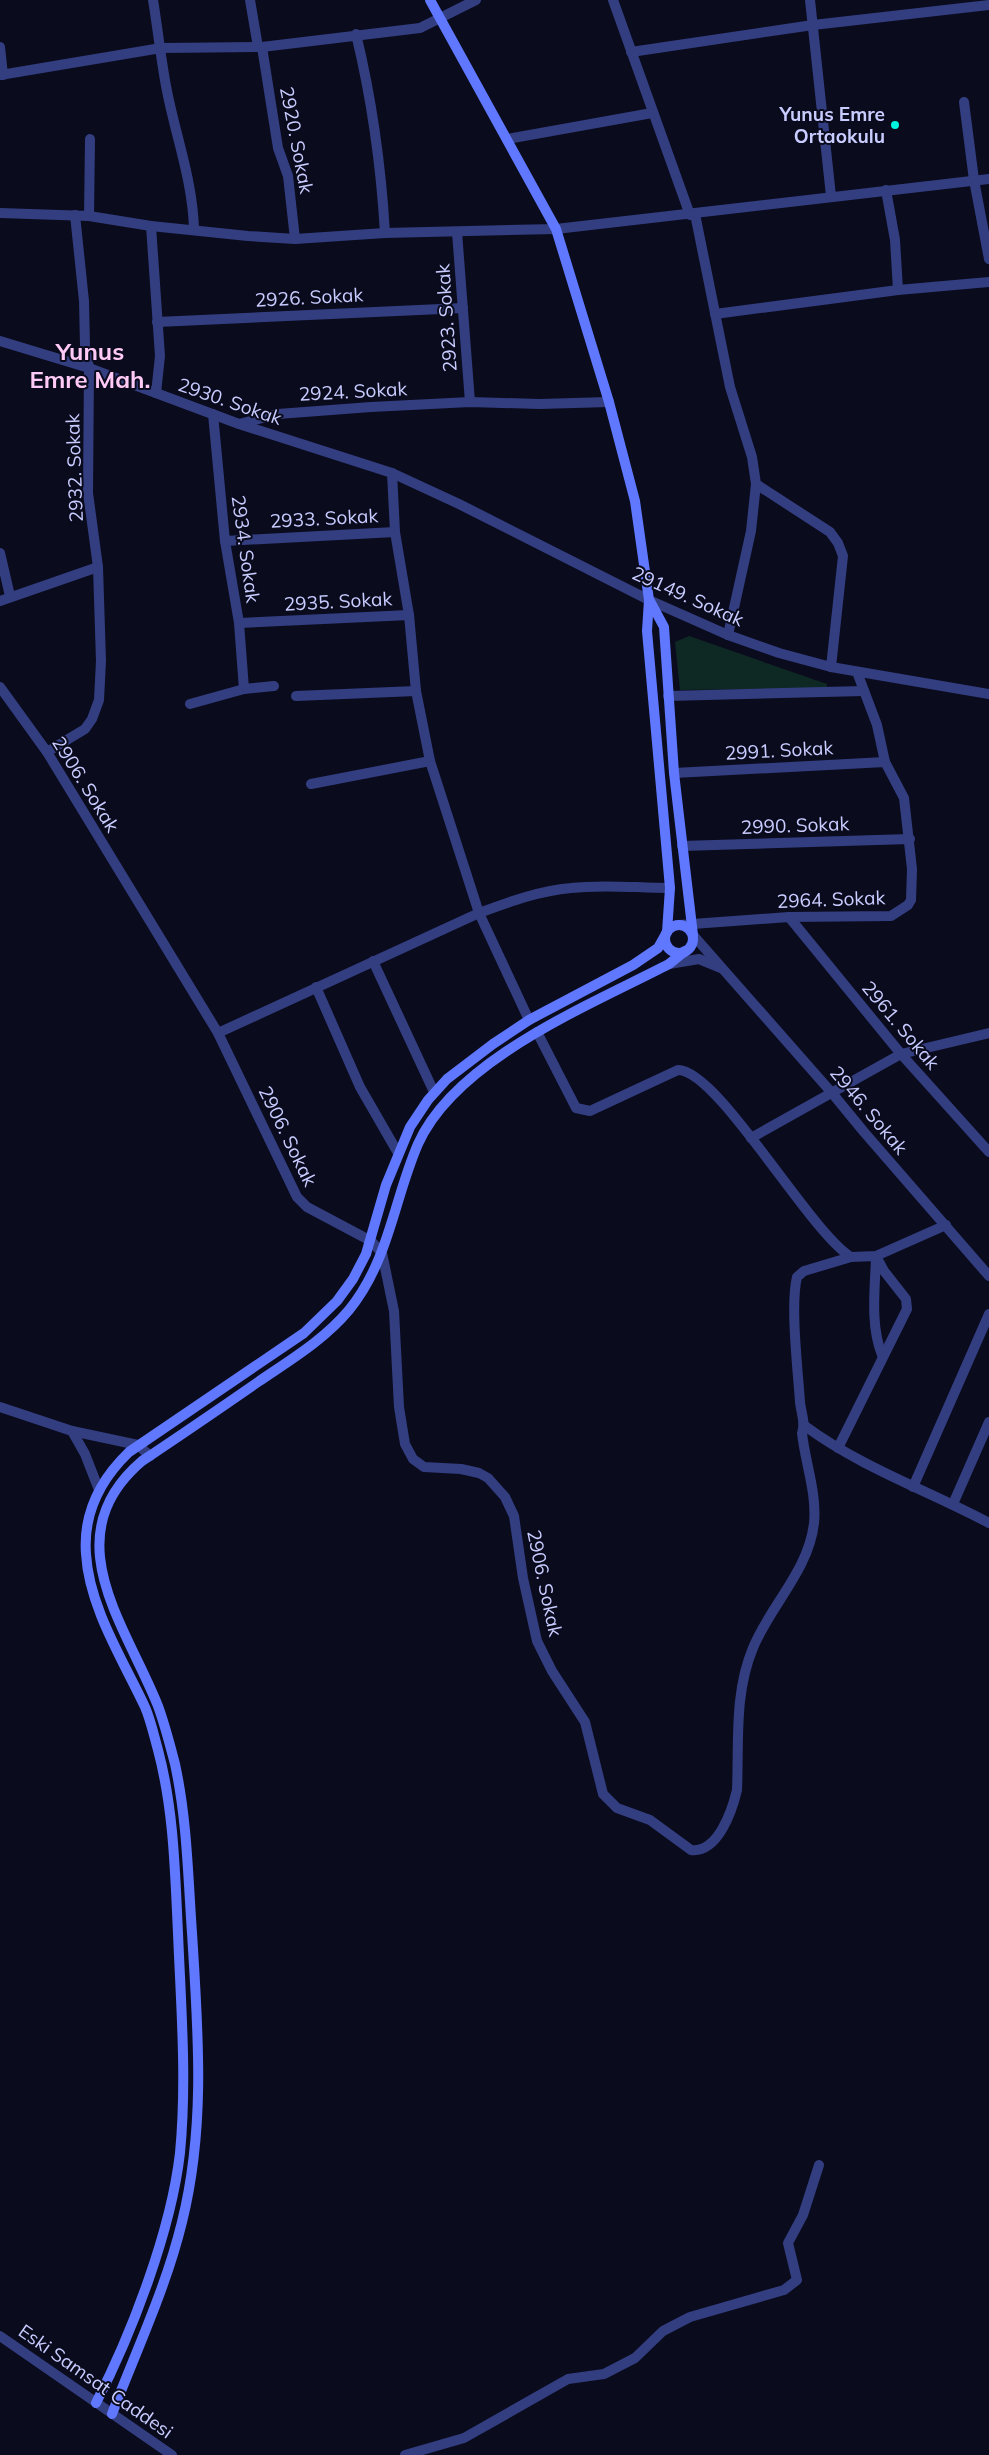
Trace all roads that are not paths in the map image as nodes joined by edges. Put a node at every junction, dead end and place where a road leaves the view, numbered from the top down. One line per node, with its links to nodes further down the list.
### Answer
1 (153, 0): 12 (street)
2 (250, 0): 13 (street, 2920. Sokak)
3 (430, 0): 8 (main road)
4 (476, 0): 8 (street)
5 (613, 0): 14 (street)
6 (810, 0): 9 (street)
7 (989, 5): 9 (street)
8 (440, 18): 10 (street); 18 (main road)
9 (813, 25): 14 (street); 23 (street)
10 (356, 34): 13 (street); 32 (street)
11 (0, 47): 15 (street)
12 (161, 48): 13 (street); 15 (street); 30 (street)
13 (260, 48): 33 (street, 2920. Sokak)
14 (631, 52): 17 (street)
15 (1, 75)
16 (964, 102): 21 (street)
17 (652, 113): 18 (street); 25 (street)
18 (506, 138): 29 (main road)
19 (90, 139): 27 (street)
20 (989, 178): 21 (street)
21 (974, 180): 22 (street); 34 (street)
22 (886, 190): 23 (street); 36 (street)
23 (831, 196): 25 (street)
24 (0, 213): 26 (street)
25 (692, 214): 29 (street); 38 (street)
26 (75, 215): 27 (street); 41 (street)
27 (89, 216): 28 (street)
28 (150, 226): 30 (street); 39 (street)
29 (556, 229): 31 (street); 44 (main road)
30 (194, 230): 33 (street)
31 (457, 232): 32 (street); 37 (street, 2923. Sokak)
32 (385, 233): 33 (street)
33 (296, 239)
34 (989, 259)
35 (989, 282): 36 (street)
36 (898, 290): 38 (street)
37 (463, 308): 39 (street, 2926. Sokak); 43 (street, 2923. Sokak)
38 (715, 314): 48 (street)
39 (157, 322): 42 (street)
40 (0, 341): 41 (street, 2930. Sokak)
41 (89, 368): 42 (street, 2930. Sokak); 52 (street, 2932. Sokak)
42 (156, 393): 45 (street, 2930. Sokak)
43 (470, 402): 44 (street, 2924. Sokak); 46 (street, 2924. Sokak)
44 (609, 402): 54 (main road)
45 (213, 414): 46 (street, 2930. Sokak); 50 (street, 2934. Sokak)
46 (239, 424): 47 (street, 2930. Sokak)
47 (392, 473): 49 (street); 54 (street, 29149. Sokak)
48 (756, 484): 58 (street); 59 (street)
49 (395, 532): 50 (street, 2933. Sokak); 56 (street)
50 (225, 541): 57 (street, 2934. Sokak)
51 (0, 553): 53 (street)
52 (98, 567): 53 (street); 70 (street, 2932. Sokak)
53 (10, 596): 55 (street)
54 (649, 600): 58 (street, 29149. Sokak); 68 (main road); 77 (main road)
55 (0, 601)
56 (409, 615): 57 (street, 2935. Sokak); 64 (street)
57 (239, 623): 63 (street, 2934. Sokak)
58 (728, 635): 59 (street, 29149. Sokak)
59 (831, 667): 60 (street, 29149. Sokak)
60 (857, 672): 65 (street, 2964. Sokak); 66 (street, 29149. Sokak)
61 (274, 686): 63 (street)
62 (0, 687): 70 (street, 2906. Sokak)
63 (244, 689): 69 (street)
64 (416, 691): 67 (street); 71 (street)
65 (864, 691): 68 (street); 72 (street, 2964. Sokak)
66 (989, 694)
67 (296, 696)
68 (668, 696): 73 (main road)
69 (190, 704)
70 (47, 752): 90 (street, 2906. Sokak)
71 (430, 762): 74 (street); 78 (street)
72 (885, 762): 73 (street, 2991. Sokak); 75 (street, 2964. Sokak)
73 (674, 773): 76 (main road)
74 (311, 784)
75 (910, 839): 76 (street, 2990. Sokak); 79 (street, 2964. Sokak)
76 (682, 846): 80 (main road)
77 (670, 888): 78 (street); 81 (main road)
78 (479, 913): 84 (street); 88 (street)
79 (789, 917): 80 (street, 2964. Sokak); 92 (street, 2961. Sokak)
80 (692, 929): 81 (main road); 82 (main road); 86 (street, 2946. Sokak)
81 (667, 932): 82 (main road); 88 (main road)
82 (686, 951): 83 (street); 85 (main road)
83 (699, 959): 85 (street); 86 (street)
84 (373, 961): 87 (street); 93 (street)
85 (669, 964): 89 (main road)
86 (722, 969): 94 (street, 2946. Sokak)
87 (316, 986): 90 (street); 97 (street)
88 (529, 1020): 93 (main road)
89 (537, 1032): 95 (street); 100 (main road)
90 (218, 1033): 99 (street, 2906. Sokak)
91 (989, 1033): 92 (street)
92 (901, 1054): 94 (street); 96 (street, 2961. Sokak)
93 (434, 1092): 97 (main road)
94 (832, 1093): 95 (street); 98 (street, 2946. Sokak)
95 (751, 1138): 102 (street)
96 (989, 1152)
97 (398, 1153): 99 (main road)
98 (946, 1225): 101 (street, 2906. Sokak); 103 (street, 2946. Sokak)
99 (370, 1241): 100 (street, 2906. Sokak); 110 (main road)
100 (382, 1253): 108 (street, 2906. Sokak); 112 (main road)
101 (876, 1256): 102 (street, 2906. Sokak); 105 (street); 105 (street)
102 (851, 1258): 108 (street, 2906. Sokak)
103 (989, 1276)
104 (989, 1314): 113 (street)
105 (882, 1355): 111 (street)
106 (0, 1407): 109 (street)
107 (989, 1422): 115 (street)
108 (805, 1426): 111 (street)
109 (72, 1431): 110 (street); 114 (street)
110 (142, 1443): 112 (street); 114 (main road)
111 (838, 1448): 113 (street)
112 (152, 1454): 120 (main road)
113 (913, 1488): 115 (street)
114 (99, 1490): 119 (main road)
115 (953, 1504): 116 (street)
116 (989, 1523)
117 (819, 2165): 122 (street)
118 (0, 2336): 119 (street, Eski Samsat Caddesi)
119 (96, 2403): 120 (street, Eski Samsat Caddesi)
120 (112, 2414): 121 (street, Eski Samsat Caddesi)
121 (172, 2455)
122 (405, 2455)

